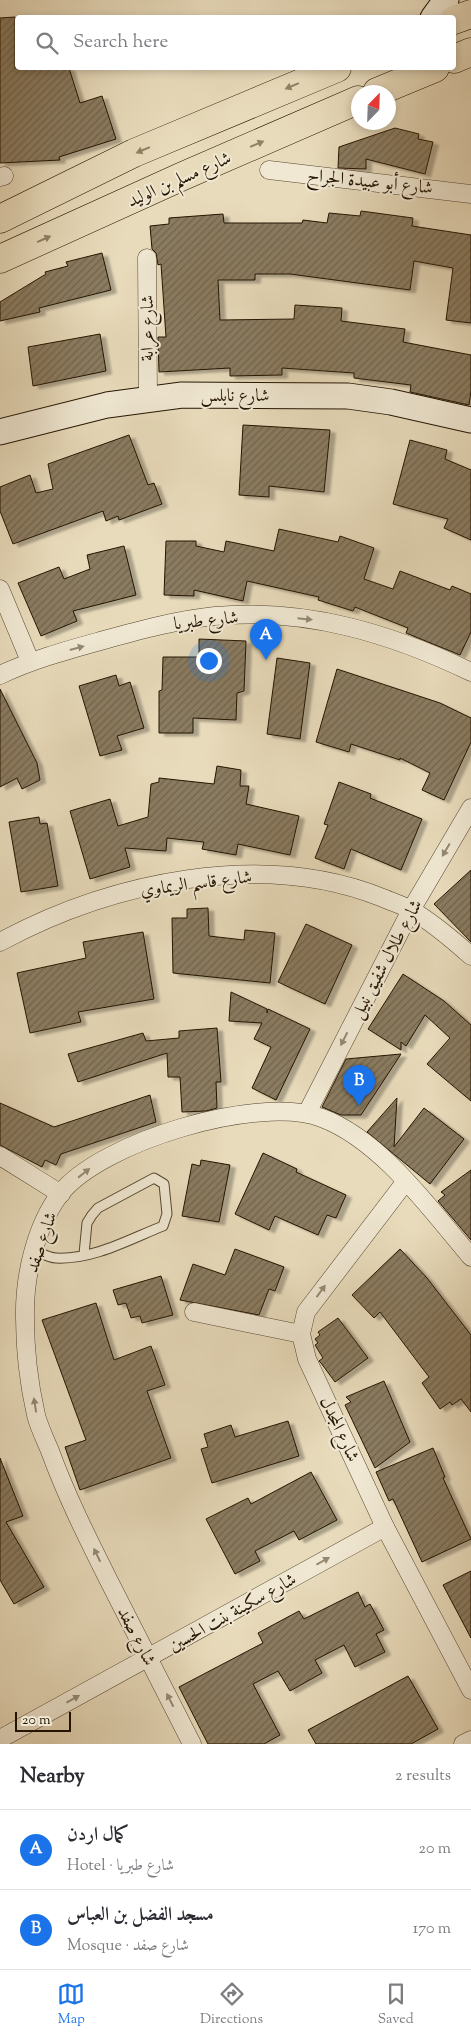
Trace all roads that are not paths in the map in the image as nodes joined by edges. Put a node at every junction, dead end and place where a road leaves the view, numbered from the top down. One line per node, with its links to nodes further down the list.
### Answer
1 (446, 0): 3 (street)
2 (471, 14): 4 (highway)
3 (435, 15)
4 (456, 19)
5 (471, 52): 6 (highway)
6 (456, 58)
7 (332, 70): 13 (highway, one-way to 13)
8 (430, 70): 9 (highway)
9 (394, 85)
10 (351, 103): 15 (highway, شارع مسلم بن الوليد, one-way to 10)
11 (269, 170): 12 (street, شارع أبو عبيدة الجراح)
12 (471, 194)
13 (0, 218)
14 (146, 258): 16 (street, شارع عرابة)
15 (0, 259)
16 (148, 398): 17 (street, شارع نابلس); 18 (street, شارع نابلس)
17 (471, 420)
18 (0, 432)
19 (0, 589): 20 (street)
20 (30, 661): 21 (street, شارع طبريا, one-way to 21); 22 (street, شارع طبريا)
21 (471, 672)
22 (0, 675)
23 (471, 808): 24 (street, شارع طلال شفيق نبيل, one-way to 24)
24 (411, 910): 25 (street, شارع قاسم الريماوي); 26 (street, شارع قاسم الريماوي); 27 (street, شارع طلال شفيق نبيل, one-way to 27)
25 (0, 942)
26 (471, 956)
27 (306, 1113): 29 (street, شارع صفد); 30 (street, شارع صفد, one-way to 27)
28 (0, 1156): 30 (street)
29 (406, 1180): 33 (street, شارع صفد); 35 (street, شارع المجدل, one-way to 29)
30 (61, 1194): 31 (street, شارع صفد)
31 (34, 1250): 32 (lane); 37 (street, شارع صفد, one-way to 31)
32 (84, 1254): 32 (lane)
33 (471, 1257)
34 (194, 1312): 35 (street)
35 (301, 1334): 36 (street, شارع المجدل)
36 (386, 1527): 37 (street, شارع سكينة بنت الحسين, one-way to 36); 38 (street, شارع المجدل)
37 (148, 1658): 39 (street, شارع سكينة بنت الحسين, one-way to 37); 41 (street, شارع صفد, one-way to 37)
38 (471, 1690)
39 (0, 1739)
40 (471, 1740): 42 (street)
41 (192, 1744)
42 (463, 1744)

